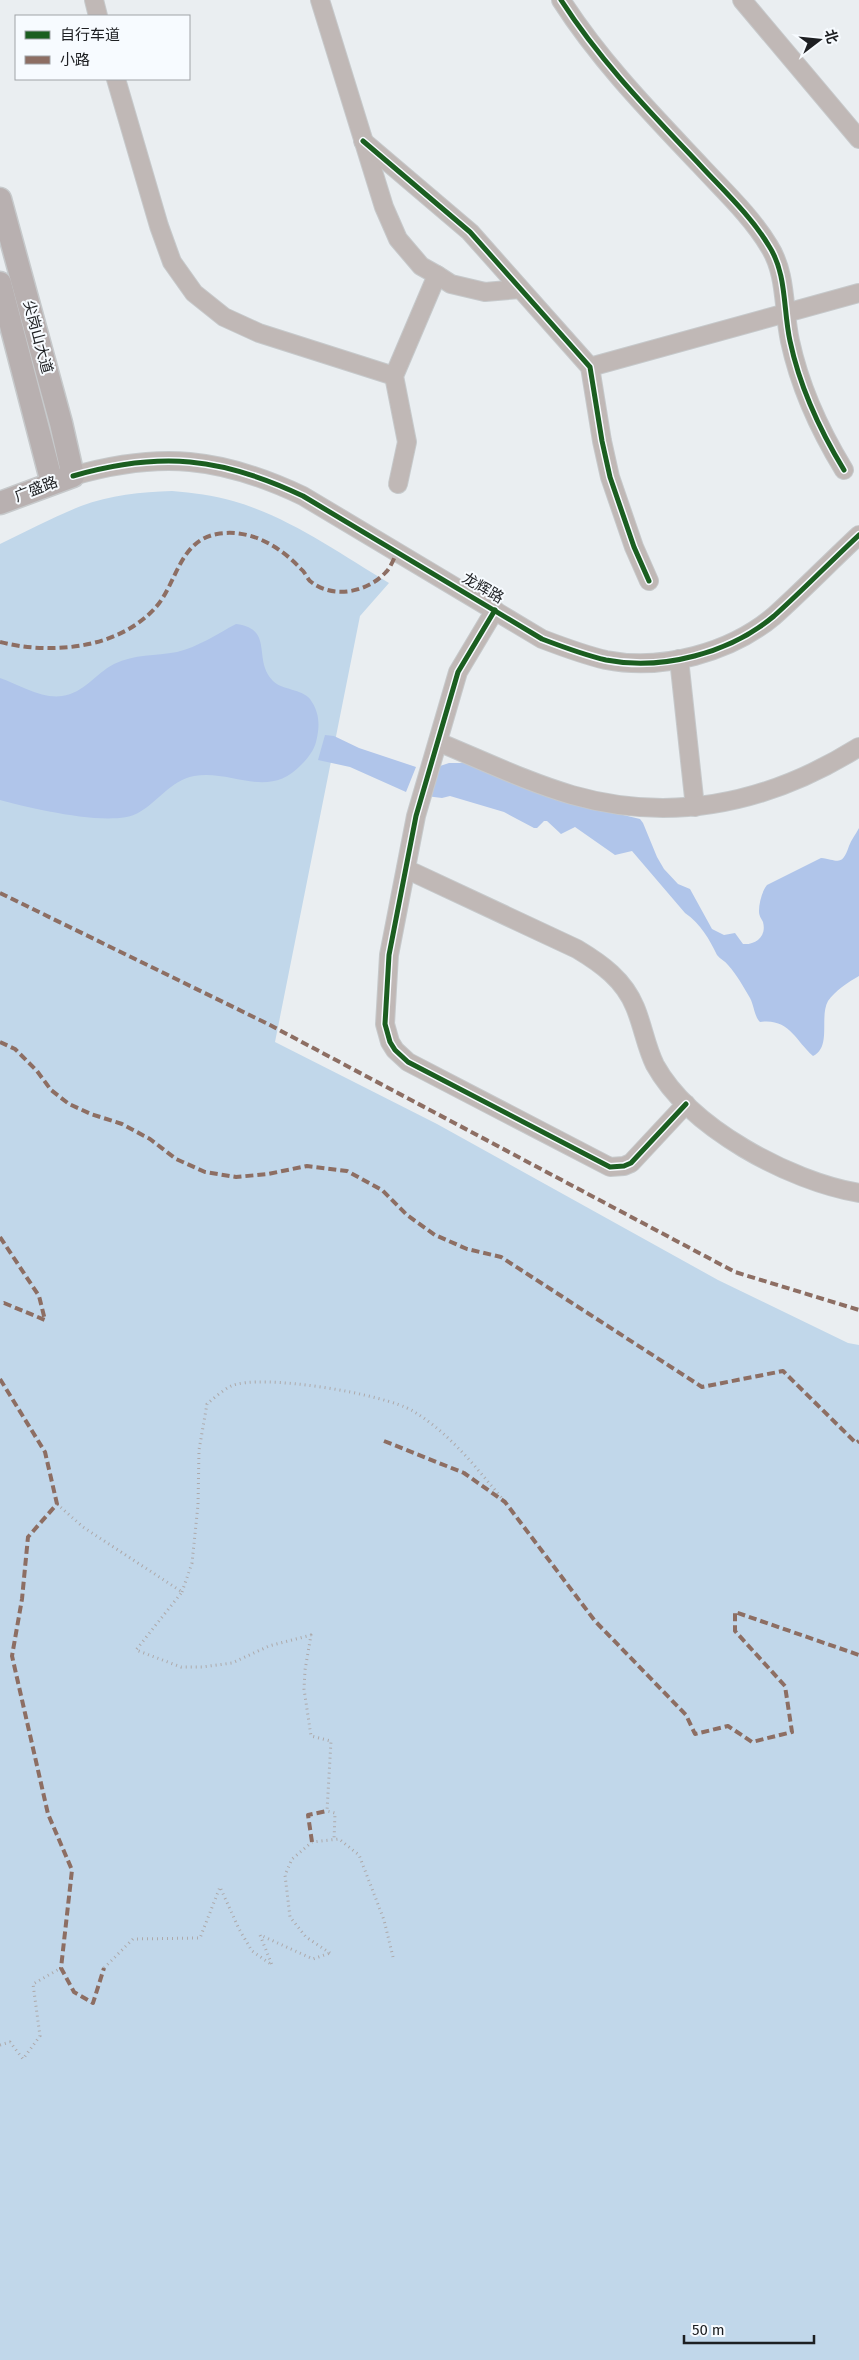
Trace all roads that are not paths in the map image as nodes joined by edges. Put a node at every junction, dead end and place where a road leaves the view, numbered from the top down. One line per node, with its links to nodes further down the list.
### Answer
1 (94, 0): 5 (street)
2 (320, 0): 8 (street)
3 (561, 0): 14 (street)
4 (742, 0): 7 (street)
5 (98, 15)
6 (116, 80): 16 (street)
7 (859, 139)
8 (363, 142): 10 (street); 12 (street)
9 (0, 199): 18 (main road, 尖岗山大道)
10 (437, 275): 12 (street); 16 (street)
11 (0, 283): 18 (main road, 尖岗山大道)
12 (520, 290): 15 (street)
13 (859, 293): 14 (street)
14 (786, 313): 15 (street); 17 (street)
15 (590, 368): 22 (street)
16 (394, 376): 19 (street)
17 (844, 470)
18 (63, 479): 20 (main road, 广盛路); 23 (street, 龙辉路)
19 (398, 484)
20 (0, 503)
21 (859, 535): 24 (street, 龙辉路)
22 (649, 581)
23 (495, 610): 24 (street, 龙辉路); 25 (street)
24 (679, 659): 27 (street)
25 (438, 742): 27 (street); 28 (street)
26 (859, 747): 27 (street)
27 (695, 807)
28 (406, 868): 29 (street); 29 (street)
29 (686, 1104): 30 (street)
30 (859, 1193)

